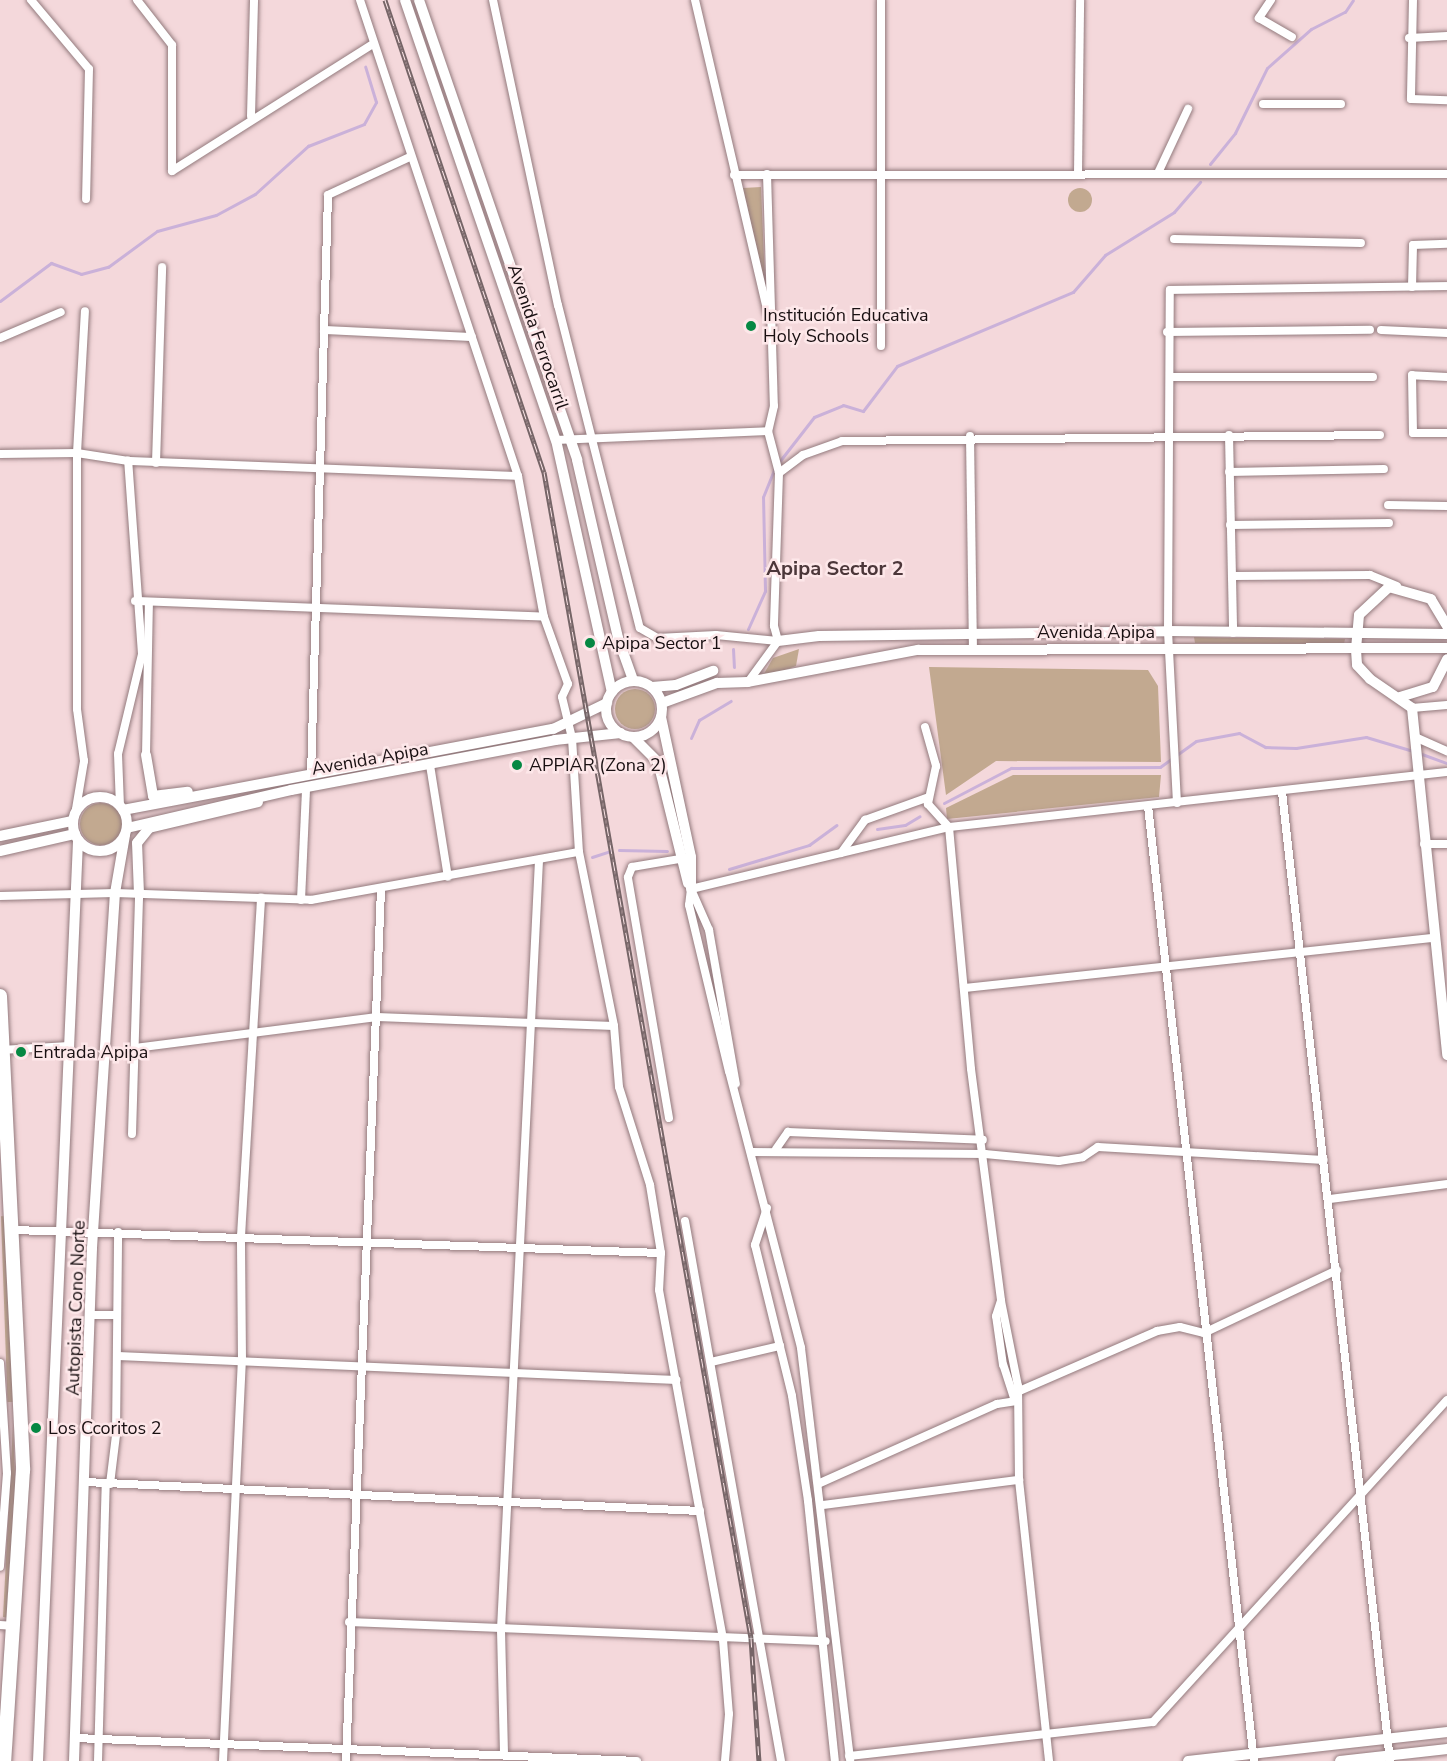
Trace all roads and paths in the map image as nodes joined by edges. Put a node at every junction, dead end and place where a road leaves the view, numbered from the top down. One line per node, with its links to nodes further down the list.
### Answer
1 (31, 0): 29 (street)
2 (138, 0): 21 (street)
3 (254, 0): 21 (street)
4 (360, 0): 16 (street)
5 (405, 0): 58 (main road, Avenida Ferrocarril)
6 (419, 0): 55 (main road, Avenida Ferrocarril)
7 (493, 0): 56 (street)
8 (695, 0): 27 (street)
9 (881, 0): 28 (street)
10 (1080, 0): 25 (street)
11 (1271, 0): 14 (street)
12 (1413, 0): 15 (street)
13 (1447, 36): 15 (street)
14 (1292, 37)
15 (1409, 38): 17 (street)
16 (371, 45): 21 (street); 22 (street)
17 (1447, 100)
18 (1263, 104): 19 (street)
19 (1341, 104)
20 (1188, 109): 23 (street)
21 (252, 116)
22 (410, 158): 39 (street); 44 (street)
23 (1158, 172): 25 (street); 26 (street)
24 (767, 174): 27 (street); 28 (street); 38 (street)
25 (1078, 174): 28 (street)
26 (1447, 174)
27 (734, 175): 38 (street)
28 (880, 175): 46 (street)
29 (86, 198)
30 (1174, 239): 31 (street)
31 (1361, 243)
32 (1447, 244): 35 (street)
33 (162, 267): 62 (street)
34 (1447, 286): 35 (street)
35 (1412, 287): 42 (street)
36 (85, 311): 59 (street)
37 (61, 312): 45 (street)
38 (772, 329): 50 (street)
39 (324, 330): 44 (street); 64 (street)
40 (1370, 330): 42 (street)
41 (1381, 330): 43 (street)
42 (1167, 332): 47 (street)
43 (1447, 333)
44 (472, 337): 67 (street)
45 (0, 338)
46 (880, 346)
47 (1170, 377): 48 (street); 52 (street)
48 (1373, 377)
49 (1447, 377): 51 (street)
50 (768, 431): 56 (street); 66 (street)
51 (1447, 433)
52 (1170, 434): 53 (street); 57 (street); 79 (street)
53 (1229, 435): 54 (street); 65 (street)
54 (1380, 435)
55 (570, 436): 56 (street); 58 (street); 91 (main road, Avenida Ferrocarril)
56 (595, 436): 84 (street, Avenida Apipa)
57 (970, 436): 66 (street); 80 (street)
58 (556, 440): 94 (main road, Avenida Ferrocarril)
59 (77, 453): 60 (street); 61 (street); 121 (street)
60 (0, 454)
61 (128, 461): 62 (street); 74 (street)
62 (156, 463): 64 (street)
63 (1384, 469): 65 (street)
64 (318, 471): 67 (street); 76 (street)
65 (1229, 472): 71 (street)
66 (779, 473): 84 (street)
67 (518, 476): 77 (street)
68 (1388, 505): 69 (street)
69 (1447, 506)
70 (1389, 523): 71 (street)
71 (1230, 525): 72 (street)
72 (1232, 576): 73 (street); 81 (street)
73 (1398, 586): 78 (main road); 82 (main road)
74 (135, 601): 75 (street); 120 (street)
75 (149, 602): 76 (street); 108 (street)
76 (313, 608): 77 (street); 111 (street)
77 (544, 616): 101 (street)
78 (1447, 626)
79 (1168, 631): 80 (main road, Avenida Apipa); 81 (main road, Avenida Apipa); 85 (street)
80 (971, 633): 84 (main road, Avenida Apipa); 87 (street)
81 (1233, 633): 82 (main road, Avenida Apipa)
82 (1356, 633): 83 (main road, Avenida Apipa); 88 (main road)
83 (1447, 634)
84 (778, 641): 92 (street)
85 (1169, 648): 87 (main road, Avenida Apipa); 88 (main road, Avenida Apipa); 118 (street)
86 (1447, 648): 88 (main road, Avenida Apipa)
87 (973, 649): 92 (main road, Avenida Apipa)
88 (1356, 650): 95 (main road)
89 (1447, 659): 95 (main road)
90 (713, 671): 93 (main road)
91 (633, 680): 93 (main road); 94 (main road)
92 (748, 682): 97 (main road, Avenida Apipa)
93 (652, 687): 97 (main road)
94 (612, 692): 96 (main road)
95 (1400, 697): 99 (main road)
96 (607, 703): 101 (main road, Avenida Apipa); 103 (main road)
97 (662, 703): 100 (main road)
98 (1447, 705): 99 (street)
99 (1412, 708): 105 (main road)
100 (662, 717): 104 (main road); 132 (main road)
101 (569, 724): 106 (street); 111 (main road, Avenida Apipa)
102 (925, 727): 117 (street)
103 (621, 733): 104 (main road); 106 (main road, Avenida Apipa)
104 (633, 737): 134 (main road)
105 (1415, 737): 107 (street); 112 (main road)
106 (572, 738): 109 (main road, Avenida Apipa); 130 (street)
107 (1447, 752)
108 (146, 754): 113 (main road)
109 (430, 765): 114 (main road, Avenida Apipa); 135 (street)
110 (1447, 772): 112 (street)
111 (311, 775): 113 (main road, Avenida Apipa)
112 (1418, 778): 116 (street); 127 (main road)
113 (283, 779): 120 (main road, Avenida Apipa)
114 (306, 788): 115 (main road, Avenida Apipa); 143 (street)
115 (280, 792): 124 (main road, Avenida Apipa); 140 (main road)
116 (1282, 792): 118 (street); 145 (street)
117 (928, 797): 123 (street); 131 (street)
118 (1177, 803): 119 (street)
119 (1148, 806): 123 (street); 146 (street)
120 (122, 808): 121 (main road); 124 (main road)
121 (76, 809): 122 (main road)
122 (72, 821): 125 (main road); 126 (main road)
123 (949, 827): 131 (street); 148 (street)
124 (126, 832): 126 (main road); 138 (main road, Autopista Cono Norte)
125 (0, 836)
126 (76, 837): 129 (main road); 139 (main road, Autopista Cono Norte)
127 (1425, 844): 128 (street); 144 (main road)
128 (1447, 844)
129 (0, 850)
130 (579, 852): 133 (street); 152 (street)
131 (841, 853): 137 (street)
132 (691, 857): 134 (street); 137 (main road)
133 (539, 860): 135 (street); 151 (street)
134 (679, 860): 137 (main road); 159 (street)
135 (448, 877): 136 (street)
136 (381, 889): 143 (street); 150 (street)
137 (690, 889): 158 (street); 158 (street)
138 (115, 893): 139 (street); 140 (street); 174 (main road, Autopista Cono Norte)
139 (78, 894): 141 (street); 154 (main road, Autopista Cono Norte)
140 (139, 894): 142 (street); 155 (street)
141 (0, 896)
142 (261, 898): 143 (street); 153 (street)
143 (302, 900)
144 (1432, 938): 145 (street); 147 (main road)
145 (1297, 951): 146 (street); 166 (street)
146 (1164, 967): 148 (street); 163 (street)
147 (1442, 986): 157 (main road)
148 (964, 988): 161 (street)
149 (0, 996): 156 (highway)
150 (377, 1017): 151 (street); 153 (street); 177 (street)
151 (531, 1024): 152 (street); 178 (street)
152 (614, 1026): 179 (street)
153 (258, 1030): 155 (street); 176 (street)
154 (69, 1046): 156 (street); 173 (main road, Autopista Cono Norte)
155 (135, 1048): 160 (street)
156 (1, 1050): 168 (highway)
157 (1447, 1055)
158 (736, 1090): 164 (street)
159 (669, 1118)
160 (132, 1134)
161 (983, 1140): 162 (street); 165 (street)
162 (776, 1149): 164 (street); 165 (street)
163 (1186, 1150): 165 (street); 166 (street); 184 (street)
164 (751, 1152): 170 (street)
165 (985, 1154): 181 (street)
166 (1324, 1160): 169 (street)
167 (1447, 1184): 169 (street)
168 (7, 1198): 172 (highway)
169 (1330, 1199): 180 (street)
170 (767, 1208): 185 (street); 200 (street)
171 (685, 1221): 188 (street)
172 (15, 1230): 173 (street); 197 (highway)
173 (60, 1230): 174 (street); 230 (main road, Autopista Cono Norte)
174 (96, 1231): 175 (street); 182 (main road, Autopista Cono Norte)
175 (118, 1232): 176 (street); 183 (street)
176 (241, 1236): 177 (street); 187 (street)
177 (364, 1242): 178 (street); 190 (street)
178 (524, 1245): 179 (street); 191 (street)
179 (660, 1253): 192 (street)
180 (1337, 1270): 184 (street); 204 (street)
181 (1001, 1301): 193 (street); 195 (street)
182 (91, 1315): 183 (street); 199 (main road, Autopista Cono Norte)
183 (115, 1316): 186 (street)
184 (1204, 1333): 193 (street); 213 (street)
185 (780, 1346): 188 (street); 216 (street)
186 (118, 1356): 187 (street); 201 (street)
187 (242, 1359): 190 (street); 202 (street)
188 (711, 1362): 215 (street)
189 (0, 1363): 196 (street)
190 (364, 1366): 191 (street); 203 (street)
191 (513, 1375): 192 (street); 205 (street)
192 (676, 1380): 207 (street)
193 (1017, 1392): 195 (street)
194 (1447, 1400): 204 (street)
195 (1015, 1401): 198 (street); 200 (street)
196 (1, 1408): 197 (street); 208 (street)
197 (22, 1412): 211 (highway)
198 (1019, 1479): 206 (street); 218 (street)
199 (85, 1482): 201 (street); 219 (main road, Autopista Cono Norte)
200 (820, 1483): 206 (street)
201 (108, 1484): 202 (street); 221 (street)
202 (232, 1488): 203 (street); 222 (street)
203 (353, 1494): 205 (street); 209 (street)
204 (1360, 1496): 213 (street); 220 (street)
205 (510, 1500): 207 (street); 212 (street)
206 (823, 1505): 228 (street)
207 (700, 1511): 214 (street)
208 (0, 1567)
209 (349, 1622): 212 (street); 223 (street)
210 (0, 1624): 211 (street)
211 (15, 1626): 229 (highway)
212 (501, 1629): 214 (street); 225 (street)
213 (1236, 1631): 218 (street); 226 (street)
214 (723, 1640): 215 (street); 236 (street)
215 (760, 1641): 216 (street); 237 (street)
216 (826, 1641): 238 (street)
217 (1447, 1732): 220 (main road)
218 (1045, 1737): 228 (street); 239 (street)
219 (75, 1738): 221 (street); 231 (main road, Autopista Cono Norte)
220 (1388, 1738): 226 (main road); 227 (street)
221 (99, 1739): 222 (street); 232 (street)
222 (224, 1743): 223 (street); 233 (street)
223 (347, 1746): 225 (street); 234 (street)
224 (1447, 1749): 227 (main road)
225 (504, 1753): 235 (street)
226 (1254, 1756): 240 (main road)
227 (1390, 1758): 241 (main road)
228 (849, 1759)
229 (4, 1761)
230 (38, 1761)
231 (74, 1761)
232 (98, 1761)
233 (223, 1761)
234 (346, 1761)
235 (637, 1761)
236 (725, 1761)
237 (781, 1761)
238 (835, 1761)
239 (1049, 1761)
240 (1188, 1761)
241 (1340, 1761)

